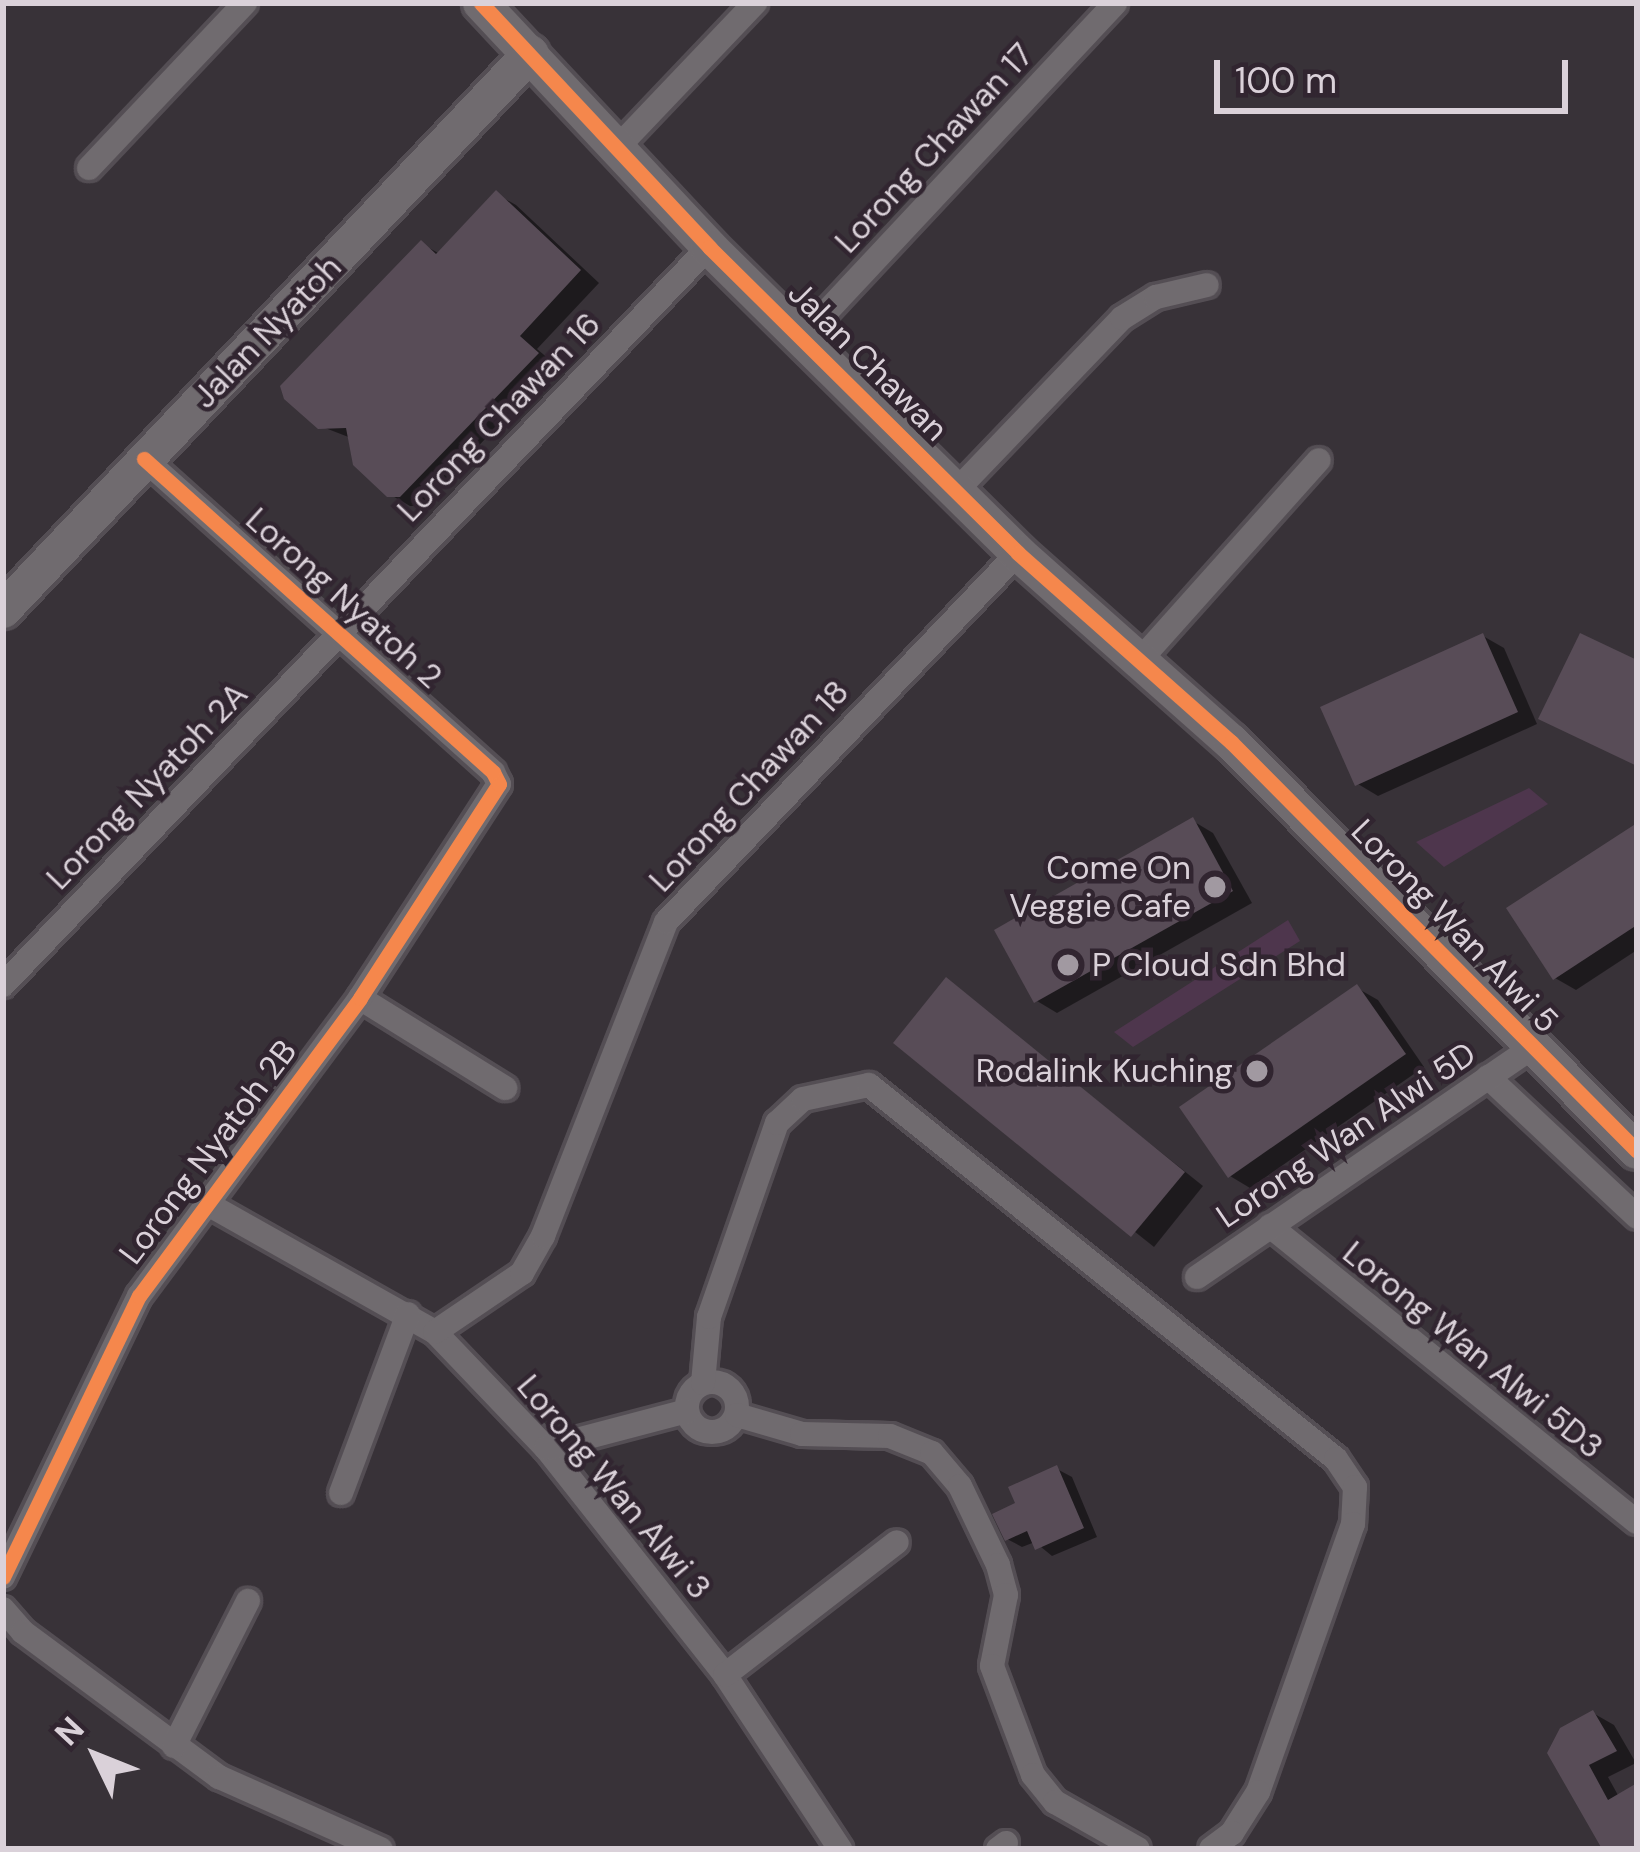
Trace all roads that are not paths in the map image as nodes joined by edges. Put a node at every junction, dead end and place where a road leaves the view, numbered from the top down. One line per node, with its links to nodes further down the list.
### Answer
1 (245, 3): 7 (street)
2 (481, 3): 5 (street, Jalan Chawan)
3 (754, 3): 6 (street)
4 (1115, 3): 10 (street, Lorong Chawan 17)
5 (531, 53): 6 (street, Jalan Chawan); 11 (street, Jalan Nyatoh)
6 (616, 149): 8 (street, Jalan Chawan)
7 (89, 168)
8 (709, 247): 10 (street, Jalan Chawan); 16 (street, Lorong Chawan 16)
9 (1207, 284): 13 (street)
10 (802, 338): 13 (street, Jalan Chawan)
11 (144, 459): 15 (street, Jalan Nyatoh); 16 (street, Lorong Nyatoh 2)
12 (1319, 460): 17 (street)
13 (957, 490): 14 (street, Jalan Chawan)
14 (1018, 553): 17 (street, Jalan Chawan); 31 (street, Lorong Chawan 18)
15 (3, 610)
16 (339, 634): 19 (street, Lorong Nyatoh 2); 20 (street, Lorong Nyatoh 2A)
17 (1140, 660): 18 (street, Jalan Chawan)
18 (1231, 742): 22 (street, Lorong Wan Alwi 5)
19 (499, 784): 21 (street, Lorong Nyatoh 2B)
20 (3, 985)
21 (360, 998): 24 (street); 26 (street, Lorong Nyatoh 2B)
22 (1532, 1048): 23 (street, Lorong Wan Alwi 5D); 25 (street, Lorong Wan Alwi 5)
23 (1488, 1077): 27 (street); 28 (street, Lorong Wan Alwi 5D)
24 (506, 1088)
25 (1637, 1151)
26 (206, 1203): 30 (street, Lorong Wan Alwi 3); 39 (street, Lorong Nyatoh 2B)
27 (1637, 1217)
28 (1270, 1226): 29 (street, Lorong Wan Alwi 5D); 37 (street, Lorong Wan Alwi 5D3)
29 (1198, 1277)
30 (408, 1314): 31 (street, Lorong Wan Alwi 3); 36 (street)
31 (434, 1332): 35 (street, Lorong Wan Alwi 3)
32 (703, 1383): 33 (street); 34 (street); 47 (street)
33 (687, 1411): 34 (street); 35 (street)
34 (737, 1415): 46 (street)
35 (546, 1448): 42 (street, Lorong Wan Alwi 3)
36 (341, 1493)
37 (1637, 1522)
38 (897, 1543): 42 (street)
39 (3, 1577)
40 (248, 1601): 43 (street)
41 (3, 1609): 43 (street)
42 (725, 1675): 45 (street, Lorong Wan Alwi 3)
43 (174, 1746): 44 (street)
44 (382, 1849)
45 (839, 1849)
46 (1138, 1849)
47 (1210, 1849)

